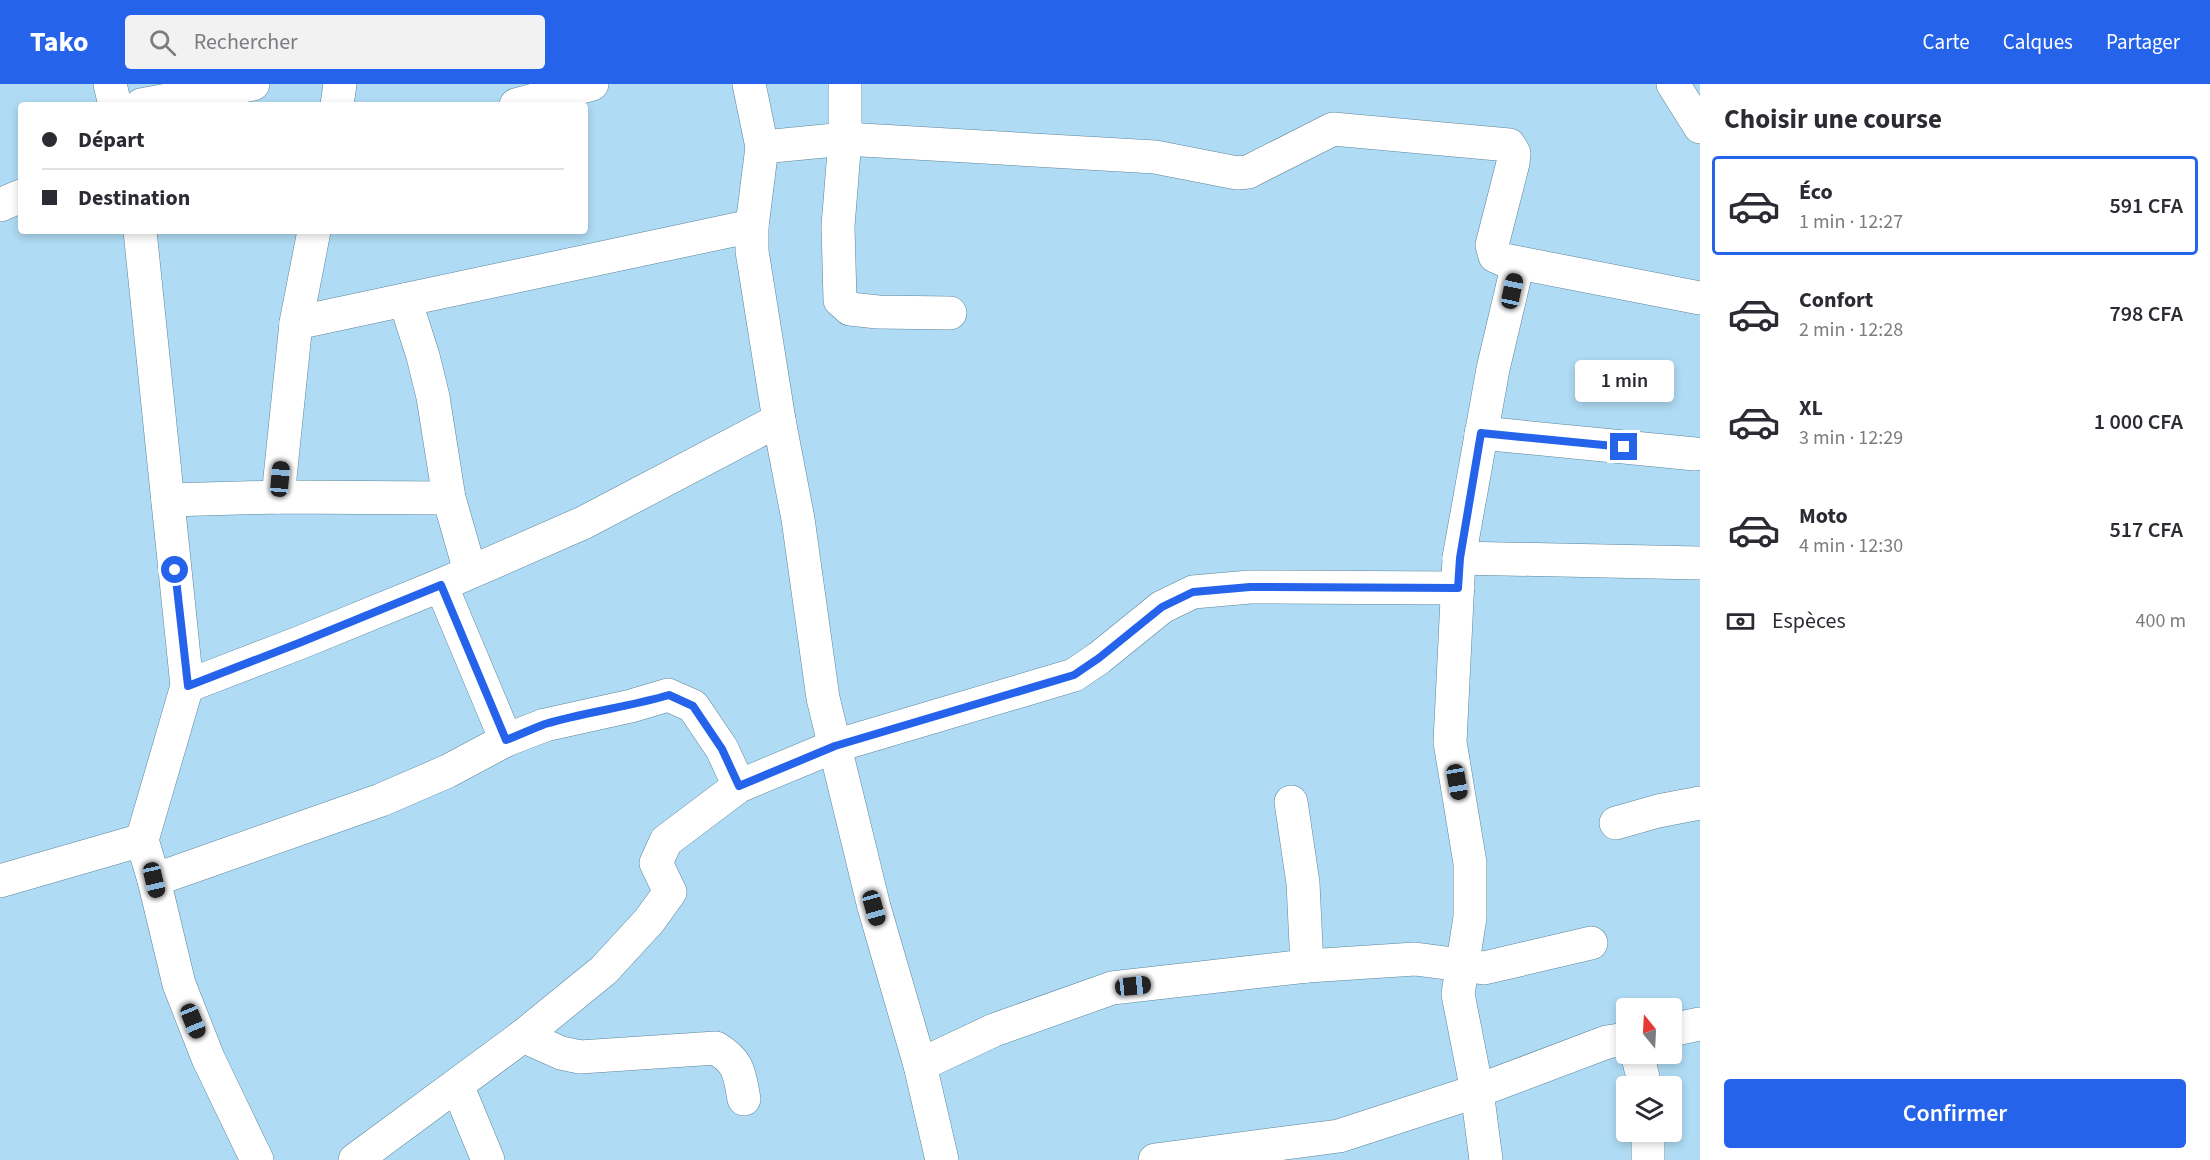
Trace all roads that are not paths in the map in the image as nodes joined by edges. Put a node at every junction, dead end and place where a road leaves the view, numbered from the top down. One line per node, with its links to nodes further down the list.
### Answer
1 (110, 84): 8 (street)
2 (254, 84): 9 (street)
3 (340, 84): 10 (street)
4 (592, 84): 11 (street)
5 (749, 84): 14 (street)
6 (845, 84): 13 (street)
7 (1673, 84): 12 (street)
8 (114, 102)
9 (157, 102)
10 (337, 102)
11 (527, 102)
12 (1700, 127)
13 (845, 139): 14 (street); 20 (street); 23 (street)
14 (762, 147): 17 (street)
15 (18, 197): 16 (street)
16 (0, 205)
17 (752, 226): 22 (street); 25 (street)
18 (140, 234): 30 (street)
19 (313, 234): 24 (street)
20 (1518, 263): 21 (street); 26 (street)
21 (1700, 298)
22 (405, 300): 24 (street); 29 (street)
23 (950, 313)
24 (296, 323): 28 (street)
25 (779, 420): 32 (street); 37 (street)
26 (1481, 433): 27 (street); 33 (street)
27 (1695, 454)
28 (278, 497): 29 (street); 30 (street)
29 (449, 498): 32 (street)
30 (168, 500): 35 (street)
31 (1700, 563): 33 (street)
32 (470, 571): 34 (street)
33 (1459, 573): 37 (street); 47 (street)
34 (441, 585): 35 (street); 36 (street)
35 (188, 686): 42 (street)
36 (506, 740): 38 (street); 43 (street)
37 (835, 746): 38 (street); 52 (street)
38 (739, 786): 50 (street)
39 (1291, 802): 46 (street)
40 (1700, 803): 41 (street)
41 (1616, 823)
42 (142, 840): 43 (street); 44 (street)
43 (154, 880): 57 (street)
44 (0, 881)
45 (1591, 943): 47 (street)
46 (1307, 966): 47 (street); 52 (street)
47 (1463, 966): 54 (street)
48 (1700, 1024): 49 (street)
49 (1682, 1028)
50 (523, 1036): 53 (street); 55 (street)
51 (1616, 1041): 54 (street)
52 (921, 1065): 60 (street)
53 (457, 1085): 58 (street); 59 (street)
54 (1477, 1091): 61 (street); 62 (street)
55 (744, 1099)
56 (1648, 1142): 63 (street)
57 (256, 1160)
58 (355, 1160)
59 (488, 1160)
60 (942, 1160)
61 (1155, 1160)
62 (1486, 1160)
63 (1647, 1160)

